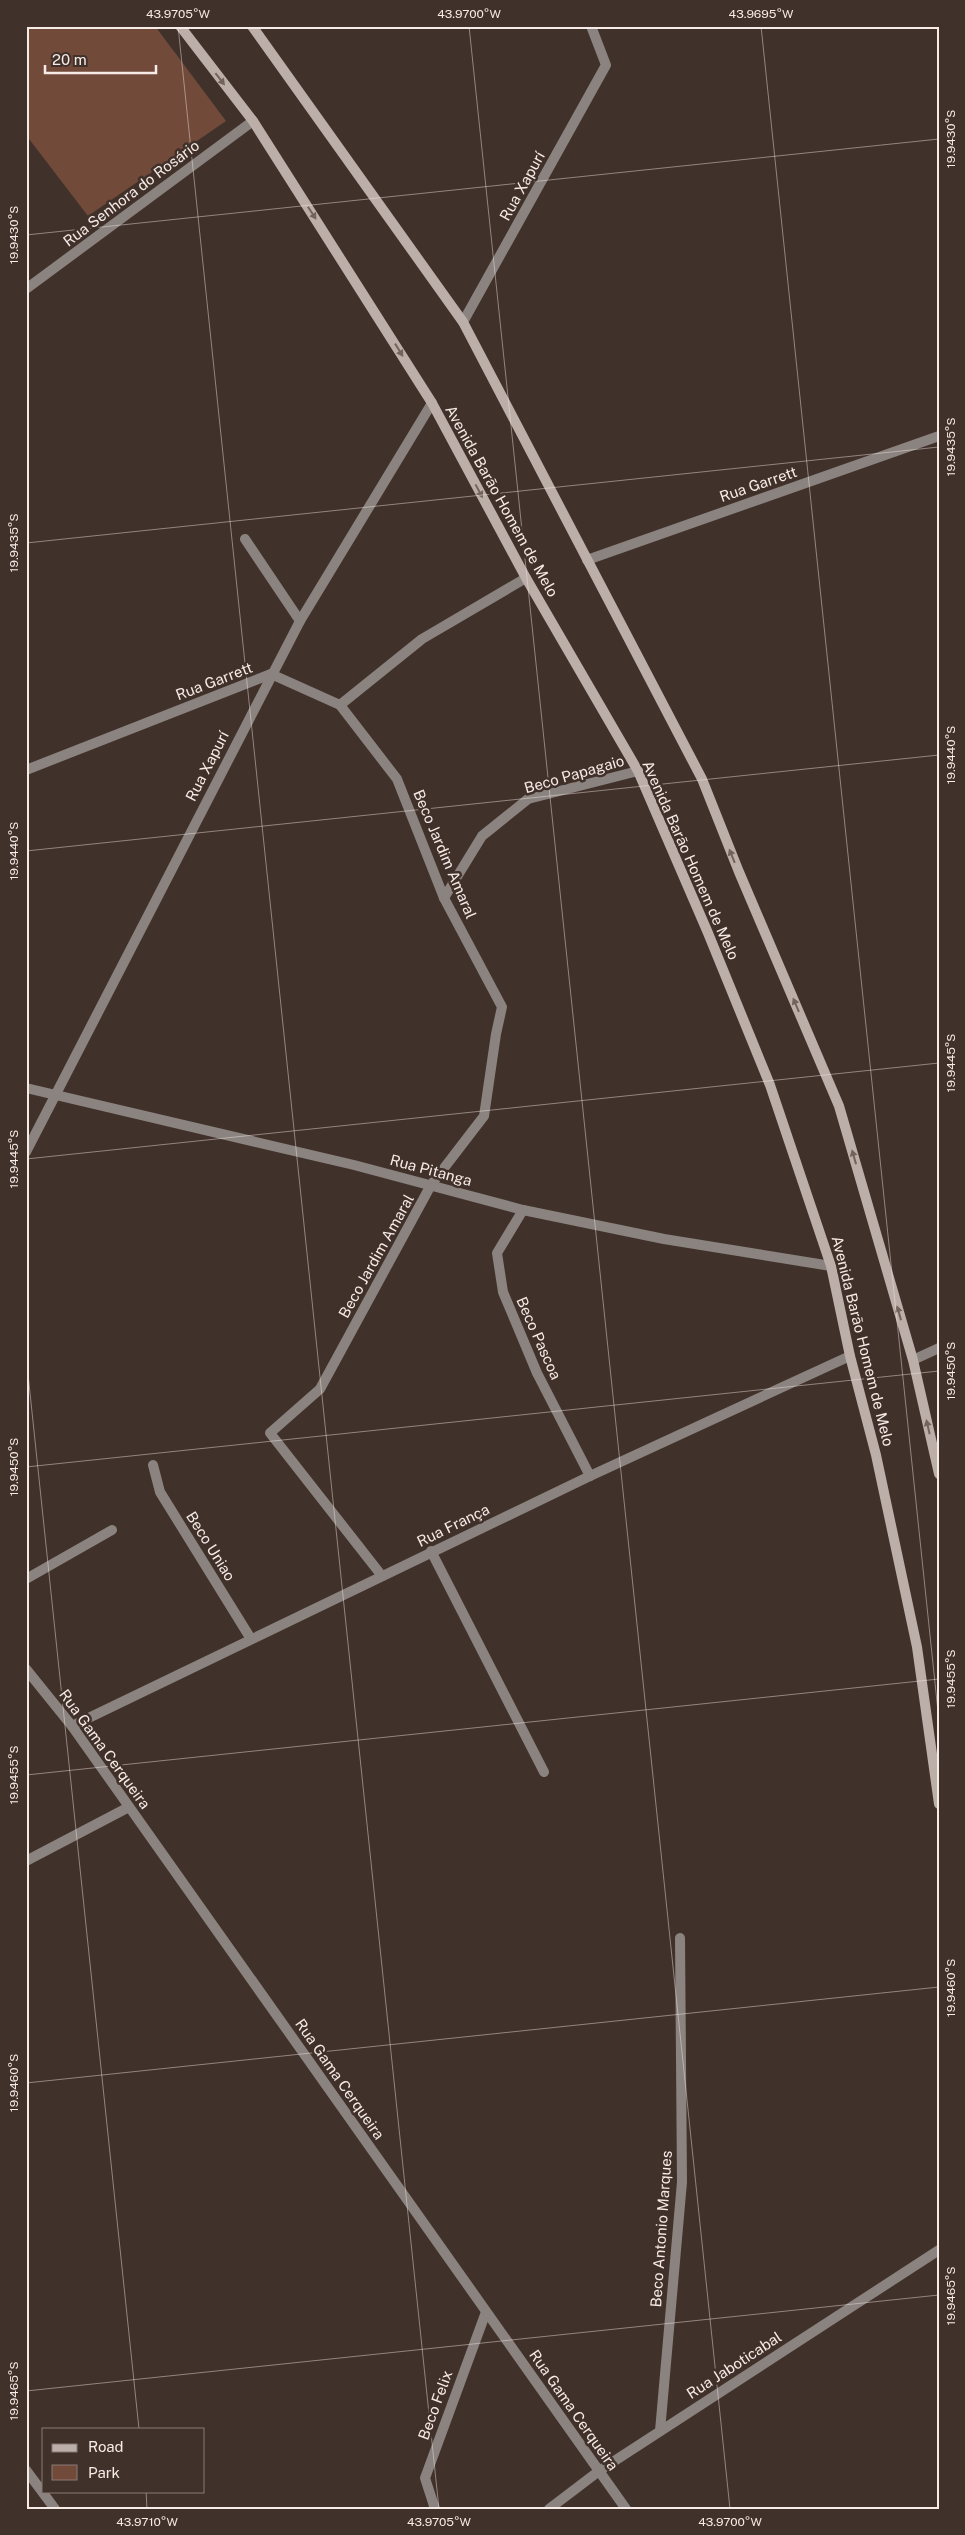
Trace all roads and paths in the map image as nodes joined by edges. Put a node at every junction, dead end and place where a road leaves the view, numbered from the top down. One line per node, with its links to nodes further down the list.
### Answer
1 (180, 26): 4 (main road, Avenida Barão Homem de Melo, one-way to 4)
2 (252, 26): 6 (main road)
3 (591, 26): 6 (street, Rua Xapurí)
4 (253, 121): 5 (street, Rua Senhora do Rosário); 7 (main road, Avenida Barão Homem de Melo, one-way to 7)
5 (26, 289)
6 (463, 322): 10 (main road)
7 (432, 404): 11 (main road, Avenida Barão Homem de Melo, one-way to 11); 12 (street, Rua Xapurí)
8 (939, 436): 10 (street, Rua Garrett)
9 (245, 539): 12 (street)
10 (587, 560): 26 (main road, one-way to 10)
11 (526, 578): 14 (street); 16 (main road, Avenida Barão Homem de Melo)
12 (300, 621): 13 (street, Rua Xapurí)
13 (271, 674): 14 (street, Rua Garrett); 15 (street, Rua Garrett); 19 (street, Rua Xapurí)
14 (340, 705): 17 (street, Beco Jardim Amaral)
15 (26, 770)
16 (638, 771): 17 (street, Beco Papagaio); 23 (main road, Avenida Barão Homem de Melo)
17 (444, 898): 21 (street, Beco Jardim Amaral)
18 (26, 1088): 19 (street, Rua Pitanga)
19 (56, 1096): 20 (street, Rua Xapurí); 21 (street, Rua Pitanga)
20 (26, 1152)
21 (431, 1186): 22 (street, Rua Pitanga); 32 (street, Beco Jardim Amaral)
22 (523, 1210): 23 (street, Rua Pitanga); 29 (street, Beco Pascoa)
23 (831, 1266): 25 (main road, Avenida Barão Homem de Melo)
24 (939, 1348): 26 (street)
25 (850, 1356): 29 (street, Rua França); 38 (main road, Avenida Barão Homem de Melo)
26 (913, 1360): 28 (main road, one-way to 26)
27 (153, 1466): 34 (street, Beco Uniao)
28 (939, 1474)
29 (590, 1476): 31 (street, Rua França)
30 (112, 1530): 33 (street)
31 (432, 1552): 32 (street, Rua França); 37 (street)
32 (382, 1576): 34 (street, Rua França)
33 (26, 1580)
34 (251, 1639): 36 (street, Rua França)
35 (26, 1669): 36 (street, Rua Gama Cerqueira)
36 (72, 1726): 39 (street, Rua Gama Cerqueira)
37 (544, 1772)
38 (939, 1804)
39 (129, 1807): 40 (street); 43 (street, Rua Gama Cerqueira)
40 (26, 1862)
41 (680, 1938): 44 (street, Beco Antonio Marques)
42 (939, 2250): 44 (street, Rua Jaboticabal)
43 (486, 2312): 46 (street, Rua Gama Cerqueira); 50 (street, Beco Felix)
44 (660, 2431): 46 (street, Rua Jaboticabal)
45 (26, 2470): 48 (street)
46 (599, 2471): 51 (street, Rua Jaboticabal); 52 (street, Rua Gama Cerqueira)
47 (42, 2492): 49 (street)
48 (42, 2492)
49 (55, 2509)
50 (435, 2509)
51 (549, 2509)
52 (626, 2509)

